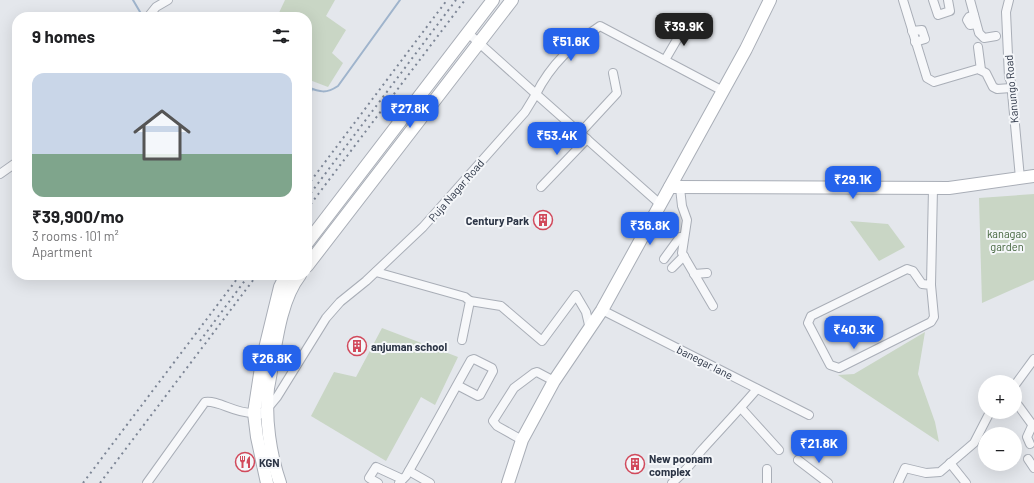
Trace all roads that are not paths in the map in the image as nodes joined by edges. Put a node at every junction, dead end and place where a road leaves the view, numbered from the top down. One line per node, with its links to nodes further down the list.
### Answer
1 (168, 0): 10 (street)
2 (493, 0): 13 (street)
3 (512, 0): 16 (street)
4 (770, 0): 22 (street)
5 (903, 0): 12 (street)
6 (932, 0): 7 (street)
7 (948, 0)
8 (970, 0): 14 (street)
9 (1008, 3): 21 (street, Kanungo Road)
10 (152, 12)
11 (686, 24): 18 (street)
12 (912, 31): 15 (street); 15 (street)
13 (468, 33): 16 (street); 33 (street)
14 (996, 36)
15 (915, 42): 19 (street)
16 (480, 44): 23 (street); 37 (street)
17 (978, 47): 19 (street)
18 (665, 60): 22 (street); 23 (street, Puja Nagar Road)
19 (981, 70): 21 (street)
20 (613, 73): 24 (street)
21 (1011, 85): 28 (street, Kanungo Road)
22 (723, 91): 30 (street)
23 (536, 94): 24 (street); 39 (street, Puja Nagar Road)
24 (584, 136): 29 (street); 32 (street)
25 (12, 165): 26 (street)
26 (0, 174)
27 (1034, 176): 28 (street)
28 (1020, 178): 31 (street)
29 (541, 187)
30 (675, 188): 31 (street); 32 (street); 34 (street)
31 (933, 188): 44 (street)
32 (660, 204): 47 (street)
33 (312, 236)
34 (682, 236): 35 (street); 36 (street)
35 (684, 256): 38 (street); 41 (street)
36 (664, 258)
37 (312, 260)
38 (672, 268)
39 (376, 272): 45 (street); 56 (street, Puja Nagar Road)
40 (707, 273): 41 (street)
41 (694, 274): 46 (street)
42 (284, 280): 59 (street)
43 (296, 280): 56 (street)
44 (931, 285): 44 (street)
45 (470, 301): 48 (street); 49 (street)
46 (713, 306)
47 (602, 310): 48 (street); 54 (street, banegar lane)
48 (590, 330): 52 (street)
49 (462, 340)
50 (1034, 360): 51 (street)
51 (1022, 376)
52 (554, 381): 62 (street); 62 (street)
53 (457, 385): 53 (street); 70 (street)
54 (757, 389): 55 (street); 58 (street, banegar lane)
55 (741, 408): 64 (street); 78 (street)
56 (267, 409): 59 (street, Puja Nagar Road); 74 (street)
57 (1022, 411): 61 (street)
58 (809, 415)
59 (254, 416): 72 (street); 73 (street)
60 (986, 419): 67 (street)
61 (1033, 427): 63 (street)
62 (522, 440): 77 (street)
63 (1030, 444)
64 (779, 450)
65 (1028, 459): 68 (street)
66 (798, 460): 80 (street)
67 (950, 463): 81 (street); 82 (street)
68 (1034, 468)
69 (766, 469): 79 (street)
70 (409, 471): 71 (street); 76 (street)
71 (401, 481): 75 (street)
72 (147, 483)
73 (267, 483)
74 (280, 483)
75 (378, 483)
76 (430, 483)
77 (508, 483)
78 (672, 483)
79 (767, 483)
80 (828, 483)
81 (898, 483)
82 (966, 483)

